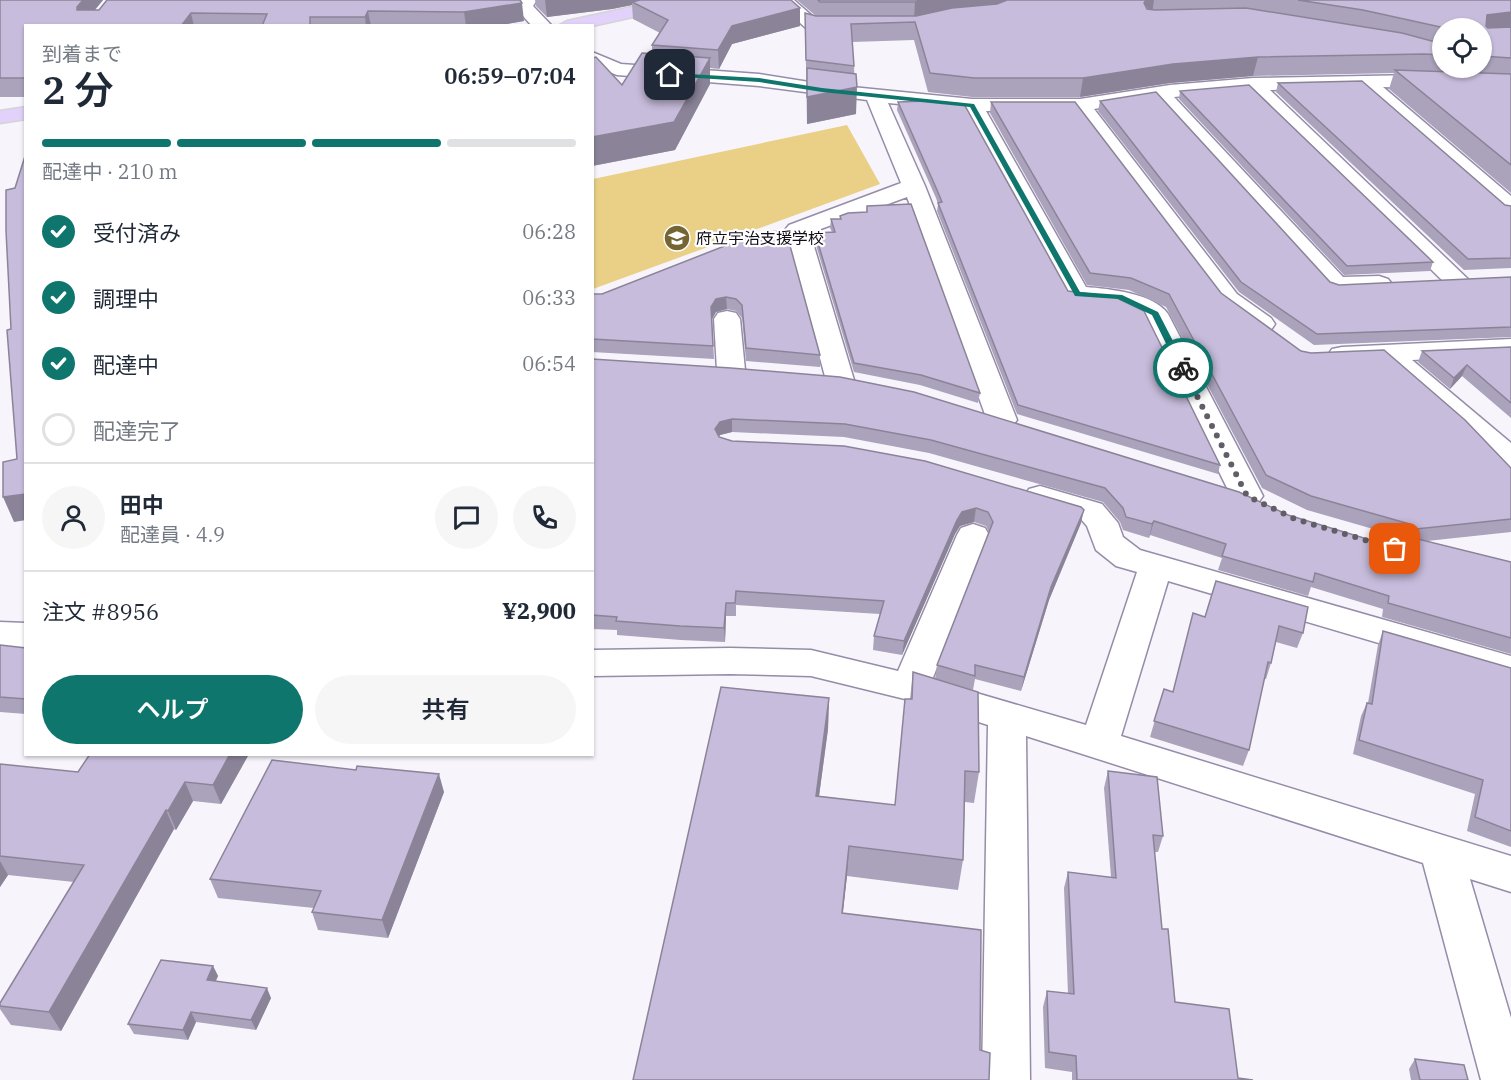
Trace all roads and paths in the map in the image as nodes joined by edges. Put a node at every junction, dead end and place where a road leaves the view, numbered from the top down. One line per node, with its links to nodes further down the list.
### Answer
1 (528, 0): 4 (street)
2 (688, 0): 5 (main road)
3 (784, 0): 6 (street)
4 (541, 24)
5 (576, 24)
6 (859, 27)
7 (594, 59): 14 (street)
8 (1482, 78): 10 (street)
9 (1365, 82): 10 (street); 11 (street); 20 (street)
10 (1485, 83): 12 (street)
11 (1253, 84): 13 (street); 13 (street)
12 (1511, 85)
13 (1160, 93): 16 (street)
14 (875, 96): 15 (street); 19 (street)
15 (972, 105): 16 (street); 32 (street)
16 (1080, 105): 22 (street)
17 (24, 113): 18 (main road)
18 (0, 117)
19 (914, 186): 27 (street); 28 (street)
20 (1511, 208)
21 (727, 319): 26 (street)
22 (1281, 337)
23 (1511, 347): 24 (street)
24 (1387, 352): 25 (street); 29 (street)
25 (1319, 356)
26 (699, 368)
27 (807, 377)
28 (1000, 420)
29 (1511, 459)
30 (1214, 486): 32 (street)
31 (1015, 489): 35 (street)
32 (1247, 496): 33 (street)
33 (1276, 510)
34 (973, 535): 40 (street)
35 (1156, 566): 39 (street); 42 (street)
36 (0, 634): 37 (street)
37 (24, 636)
38 (594, 663): 40 (street)
39 (1511, 669)
40 (910, 687): 41 (street)
41 (1007, 716): 42 (street); 45 (street)
42 (1099, 744): 43 (street)
43 (1441, 852): 44 (street); 46 (street)
44 (1511, 874)
45 (1006, 1080)
46 (1504, 1080)

